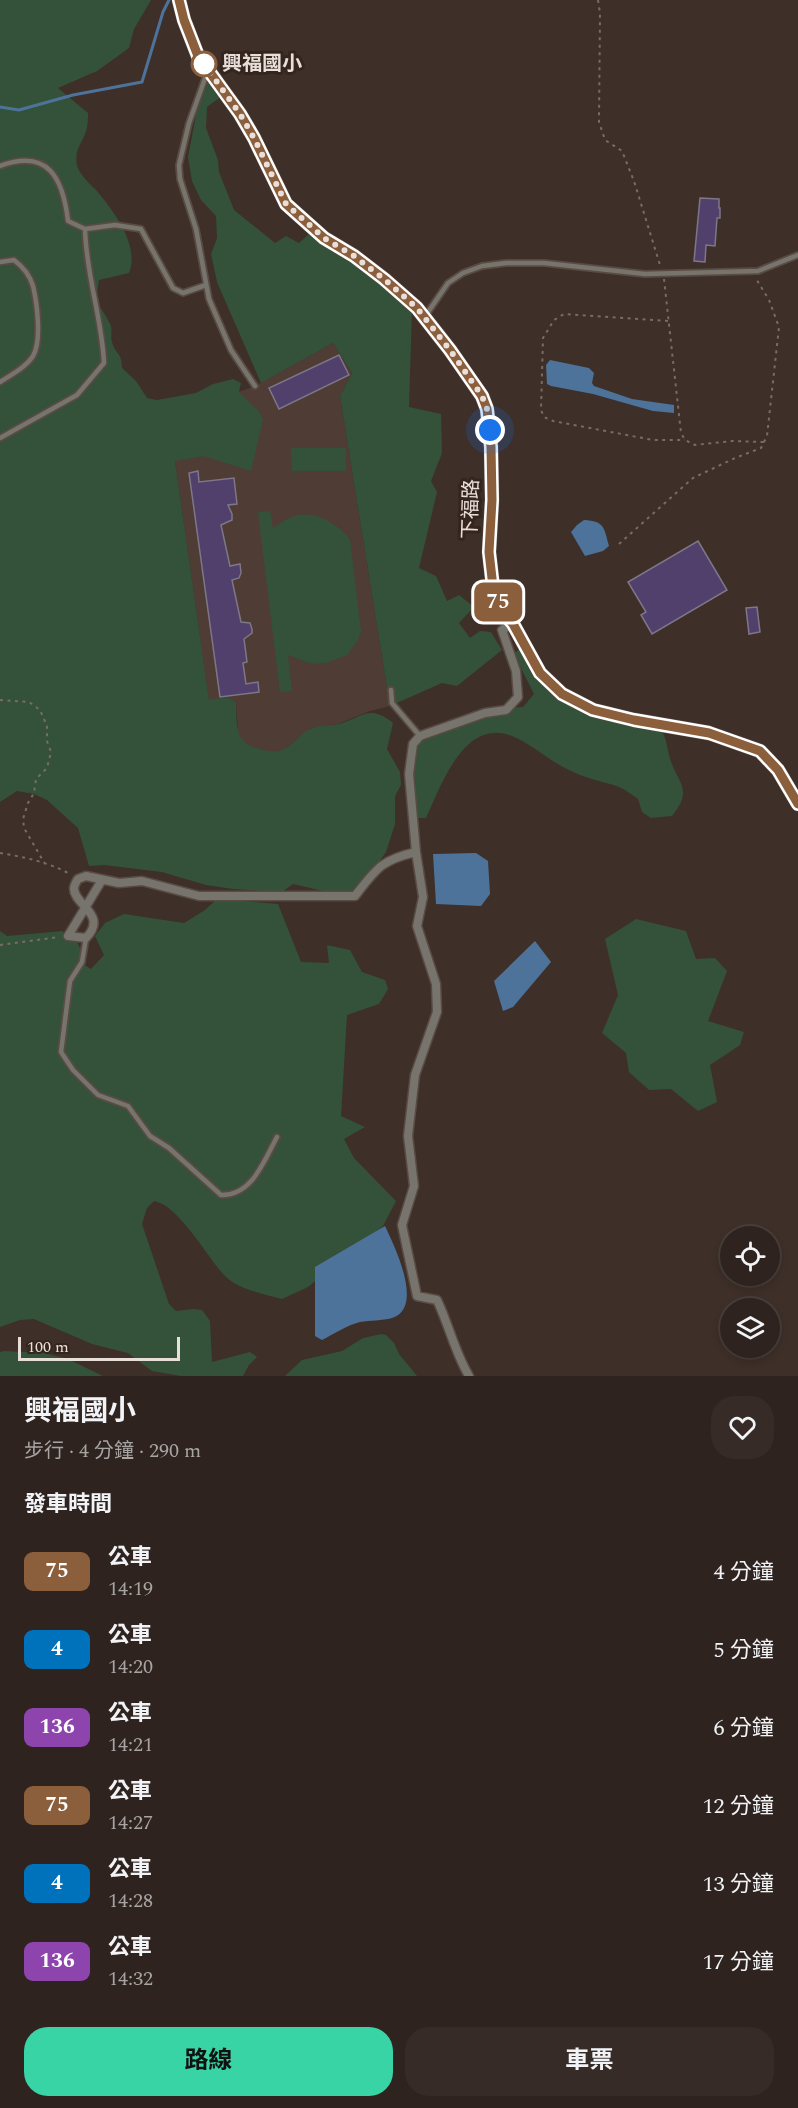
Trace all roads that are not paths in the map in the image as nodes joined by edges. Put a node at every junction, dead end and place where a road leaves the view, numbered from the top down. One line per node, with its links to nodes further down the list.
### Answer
1 (179, 0): 2 (main road, 下福路)
2 (208, 71): 7 (lane); 8 (main road, 下福路)
3 (0, 166): 4 (lane)
4 (85, 229): 7 (lane); 11 (lane)
5 (798, 255): 8 (lane)
6 (0, 262): 9 (lane)
7 (206, 285): 10 (lane)
8 (425, 318): 12 (main road, 下福路)
9 (0, 382)
10 (255, 386)
11 (0, 438)
12 (513, 624): 14 (street); 15 (main road, 下福路)
13 (391, 690): 14 (lane)
14 (420, 736): 16 (street)
15 (798, 804)
16 (416, 852): 17 (street); 21 (street)
17 (102, 880): 18 (street); 18 (street)
18 (85, 906): 19 (street); 19 (street)
19 (86, 938): 20 (lane)
20 (277, 1137)
21 (469, 1376)

